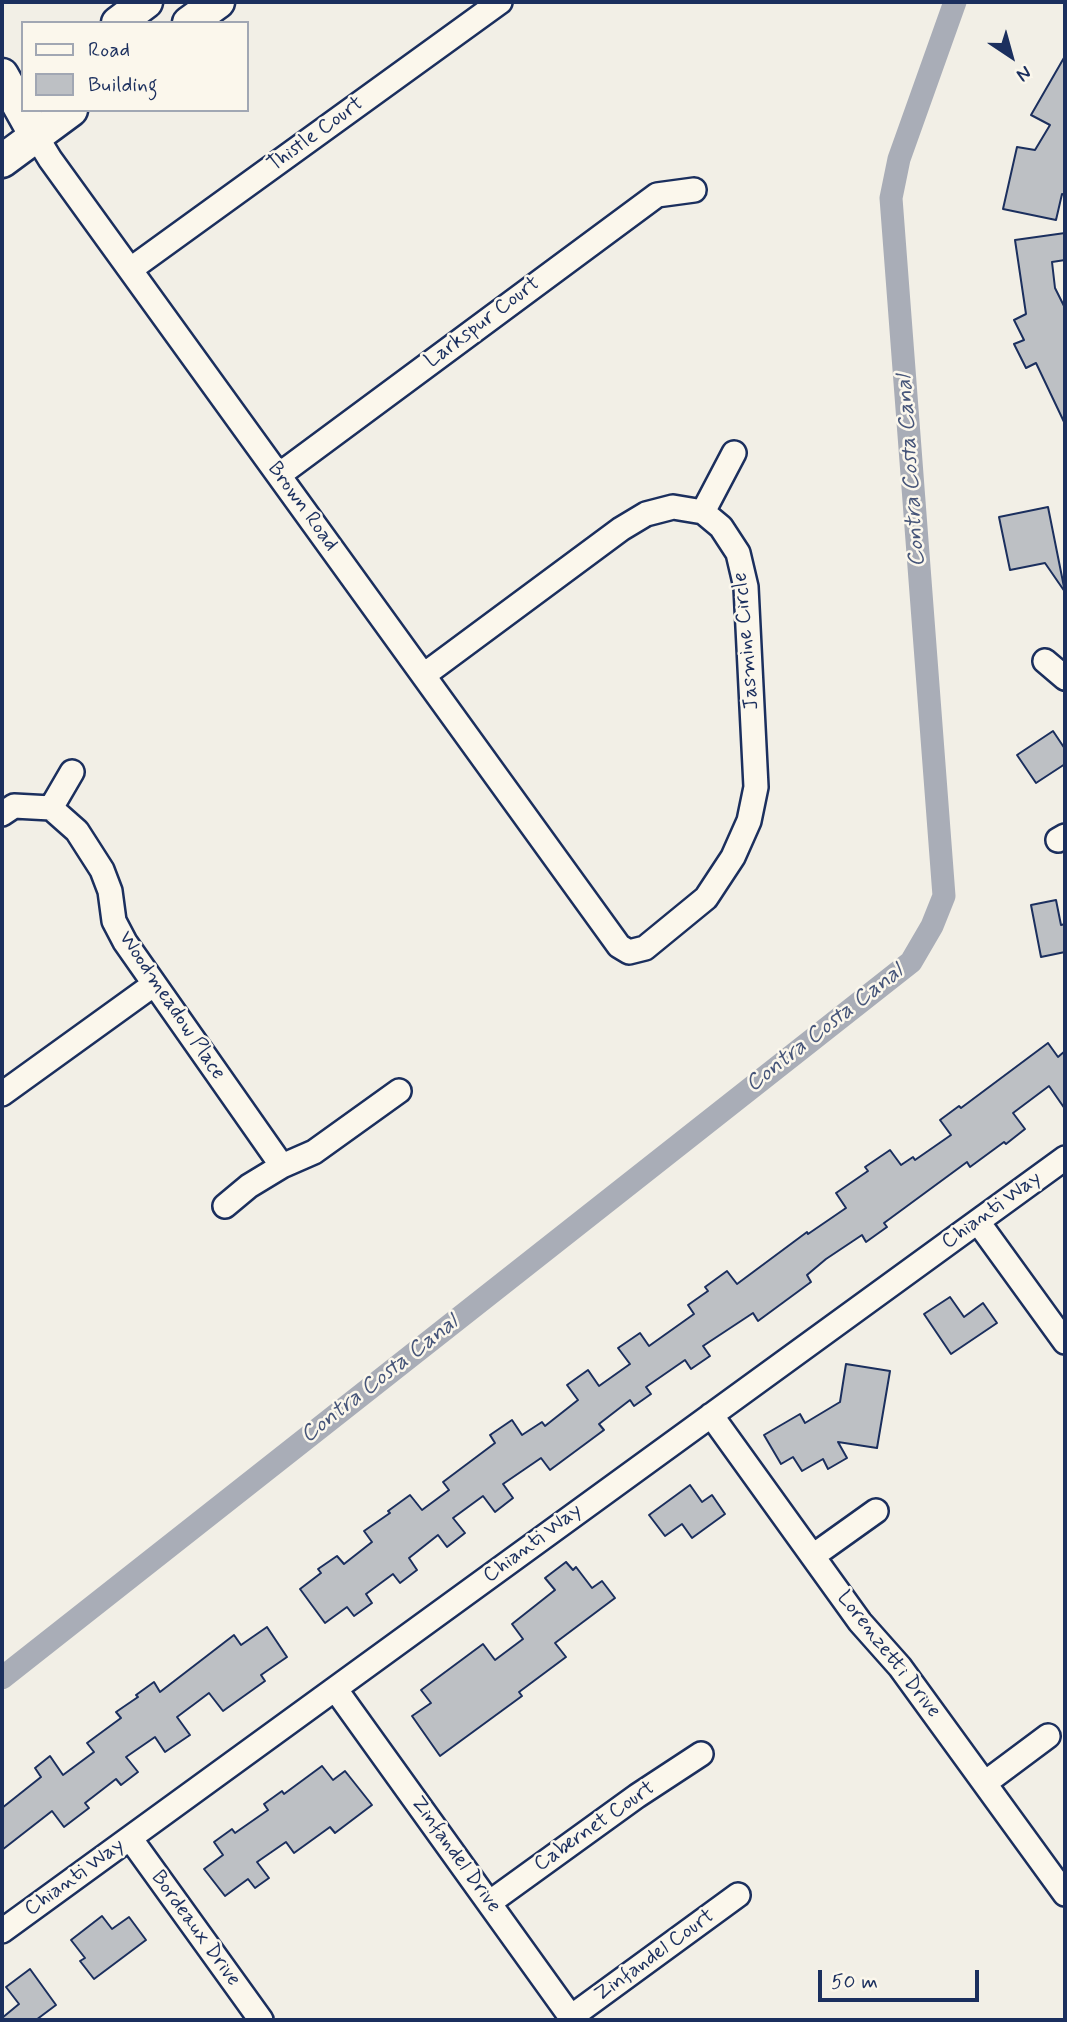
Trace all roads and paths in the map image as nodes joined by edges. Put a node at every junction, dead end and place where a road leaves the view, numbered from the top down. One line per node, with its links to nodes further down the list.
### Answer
1 (146, 2): 4 (main road)
2 (218, 2): 5 (main road)
3 (500, 2): 13 (street, Thistle Court)
4 (121, 21)
5 (192, 21)
6 (10, 94): 7 (main road, Brown Road)
7 (21, 112)
8 (21, 112): 10 (main road, Brown Road)
9 (68, 112): 10 (main road)
10 (36, 136): 11 (main road); 13 (street, Brown Road)
11 (2, 161)
12 (694, 190): 15 (street, Larkspur Court)
13 (131, 269): 15 (street, Brown Road)
14 (734, 453): 16 (street)
15 (279, 475): 18 (street, Brown Road)
16 (703, 512): 18 (street); 23 (street, Jasmine Circle)
17 (1045, 661): 19 (street)
18 (424, 675): 23 (street, Brown Road)
19 (1065, 678)
20 (72, 772): 21 (street)
21 (51, 808): 22 (street); 24 (street, Woodmeadow Place)
22 (2, 814)
23 (609, 934)
24 (153, 985): 26 (street); 28 (street, Woodmeadow Place)
25 (398, 1091): 28 (street)
26 (2, 1094)
27 (1065, 1158): 30 (street, Chianti Way)
28 (282, 1166): 29 (street)
29 (225, 1206)
30 (978, 1222): 31 (street); 32 (street, Chianti Way)
31 (1065, 1342)
32 (710, 1415): 34 (street, Lorenzetti Drive); 35 (street, Chianti Way)
33 (876, 1511): 34 (street)
34 (813, 1556): 38 (street, Lorenzetti Drive)
35 (337, 1690): 39 (street, Chianti Way); 42 (street, Zinfandel Drive)
36 (1048, 1736): 38 (street)
37 (701, 1754): 42 (street, Cabernet Court)
38 (985, 1783): 40 (street, Lorenzetti Drive)
39 (130, 1839): 43 (street, Chianti Way); 45 (street, Bordeaux Drive)
40 (1065, 1894)
41 (738, 1895): 44 (street, Zinfandel Court)
42 (489, 1903): 44 (street, Zinfandel Drive)
43 (2, 1931)
44 (572, 2018)
45 (261, 2020)

